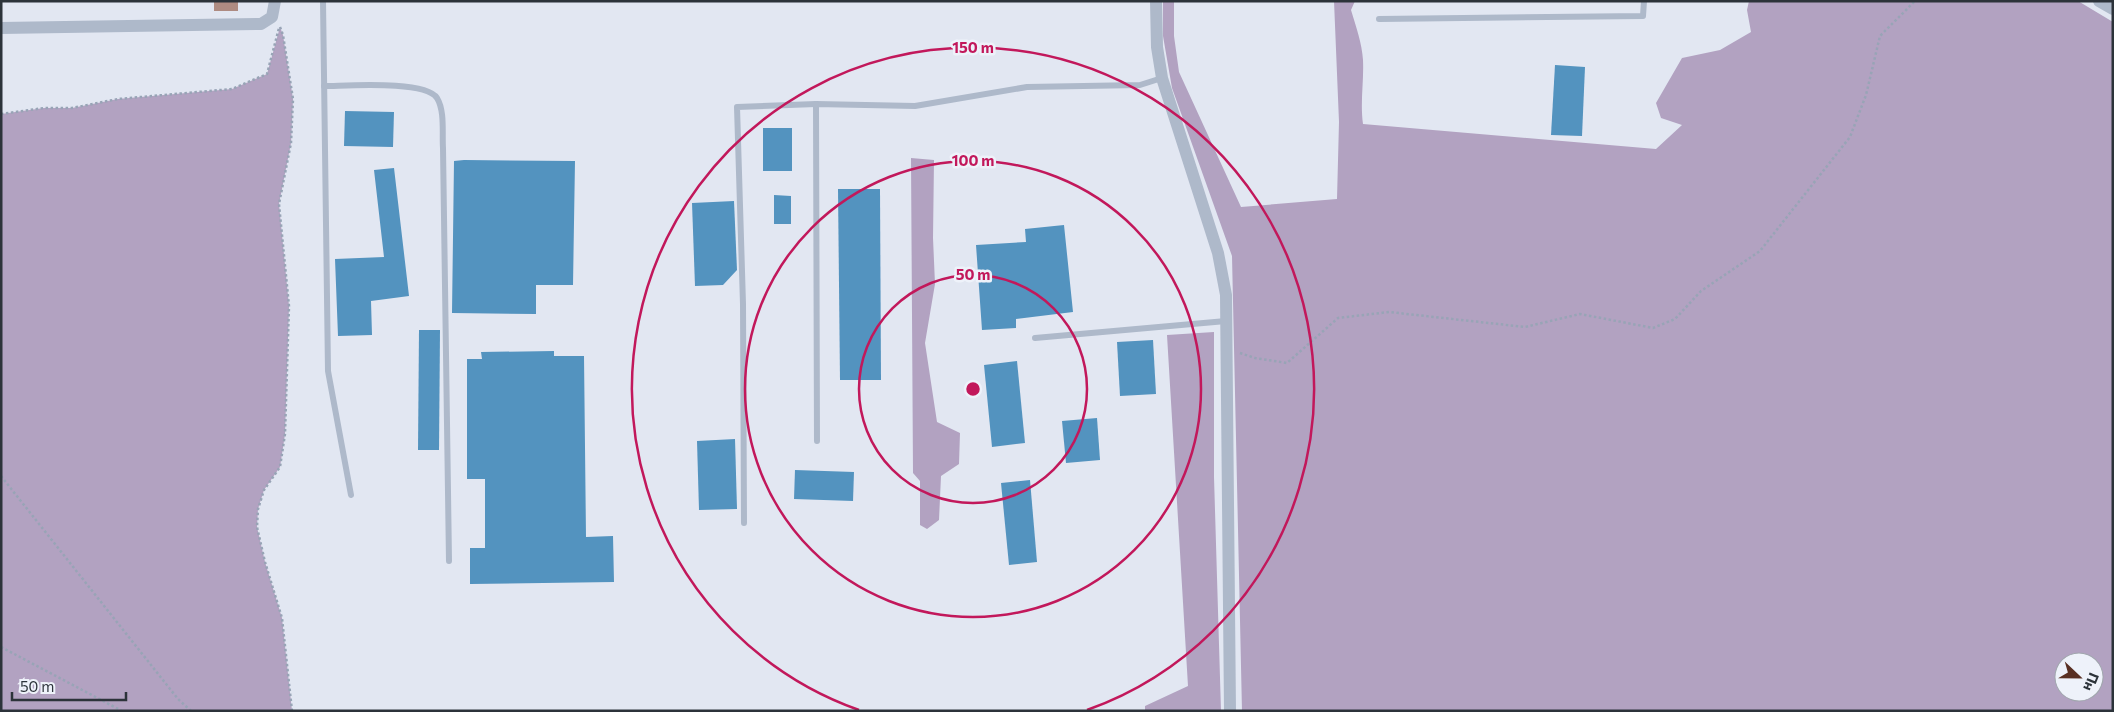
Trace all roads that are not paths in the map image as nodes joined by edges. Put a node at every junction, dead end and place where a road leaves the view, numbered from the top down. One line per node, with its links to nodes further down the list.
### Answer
1 (323, 1): 10 (lane)
2 (1156, 1): 9 (street)
3 (1644, 1): 7 (lane)
4 (2098, 1): 5 (street)
5 (2113, 9)
6 (275, 14): 8 (street)
7 (1379, 19)
8 (1, 28)
9 (1162, 78): 11 (lane); 12 (street)
10 (324, 86): 15 (lane); 17 (lane)
11 (816, 104): 14 (lane); 16 (lane)
12 (1226, 321): 13 (lane); 18 (street)
13 (1035, 338)
14 (817, 440)
15 (351, 495)
16 (744, 523)
17 (449, 561)
18 (1230, 711)

